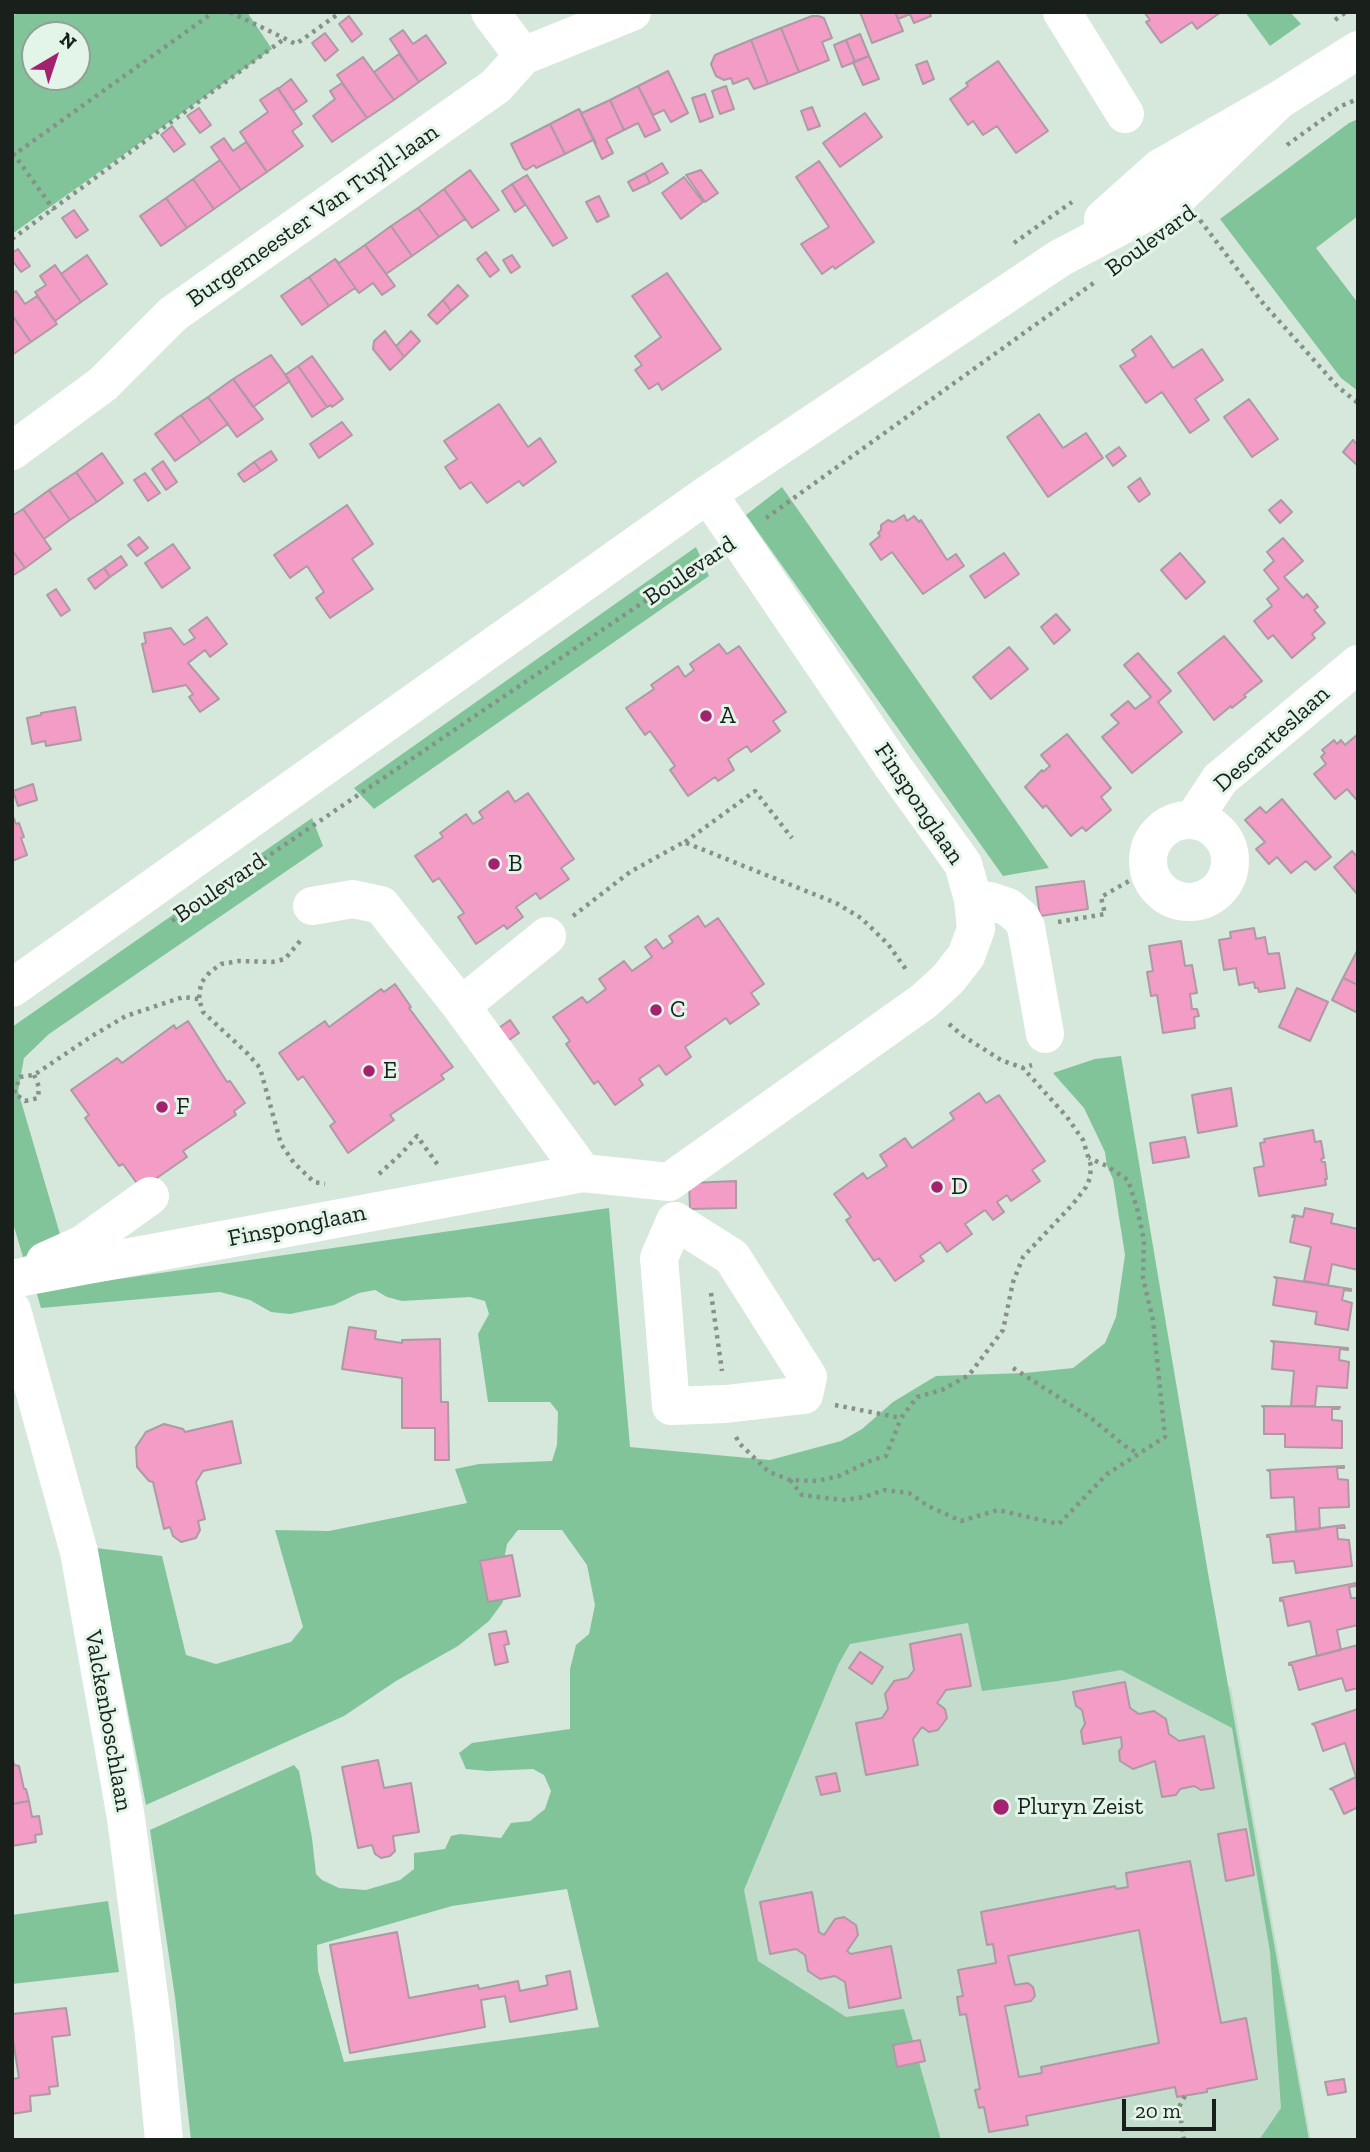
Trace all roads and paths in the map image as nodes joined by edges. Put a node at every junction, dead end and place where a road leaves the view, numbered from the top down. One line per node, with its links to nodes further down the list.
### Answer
1 (214, 12): 14 (path)
2 (230, 12): 7 (path)
3 (341, 12): 7 (path)
4 (490, 12): 9 (street)
5 (632, 12): 9 (street, Burgemeester Van Tuyll-laan)
6 (1062, 12): 12 (street)
7 (284, 39): 16 (path)
8 (1358, 50): 11 (street, Boulevard)
9 (523, 56): 21 (street, Burgemeester Van Tuyll-laan)
10 (1358, 99): 13 (path)
11 (1279, 100): 15 (street, Boulevard); 18 (street, Boulevard)
12 (1125, 114)
13 (1284, 146)
14 (13, 154): 16 (path)
15 (1180, 195): 18 (street, Boulevard); 20 (path)
16 (54, 210): 17 (path)
17 (12, 239)
18 (1060, 258): 22 (street, Boulevard)
19 (1103, 276): 23 (path, Boulevard)
20 (1358, 403)
21 (12, 451)
22 (708, 494): 23 (street, Finsponglaan); 34 (street, Boulevard)
23 (739, 538): 29 (street, Finsponglaan); 32 (path, Boulevard)
24 (1358, 664): 25 (street, Descarteslaan)
25 (1193, 820): 28 (street); 28 (street, Descarteslaan)
26 (792, 838): 27 (path)
27 (684, 842): 33 (path); 36 (path)
28 (1150, 869): 31 (path)
29 (973, 899): 31 (street); 36 (street, Finsponglaan)
30 (306, 924): 35 (path); 37 (street)
31 (1027, 927): 38 (street)
32 (162, 928)
33 (547, 936): 37 (street)
34 (12, 988)
35 (200, 999): 40 (path); 45 (path)
36 (924, 1001): 39 (path); 44 (street, Finsponglaan)
37 (461, 1006): 42 (street)
38 (1045, 1034): 39 (path)
39 (1023, 1068): 41 (path)
40 (34, 1075): 40 (path)
41 (1089, 1158): 52 (path); 53 (path)
42 (583, 1173): 44 (street, Finsponglaan); 47 (street, Finsponglaan)
43 (377, 1176): 47 (path)
44 (669, 1182): 48 (street)
45 (333, 1186)
46 (150, 1196): 49 (street)
47 (462, 1196): 49 (street, Finsponglaan)
48 (676, 1221): 52 (street); 52 (street)
49 (12, 1278)
50 (12, 1310): 56 (street, Valckenboschlaan)
51 (1013, 1368): 53 (path)
52 (804, 1395)
53 (1139, 1454): 54 (path)
54 (790, 1480)
55 (1185, 2096): 57 (path)
56 (164, 2140)
57 (1184, 2140)

